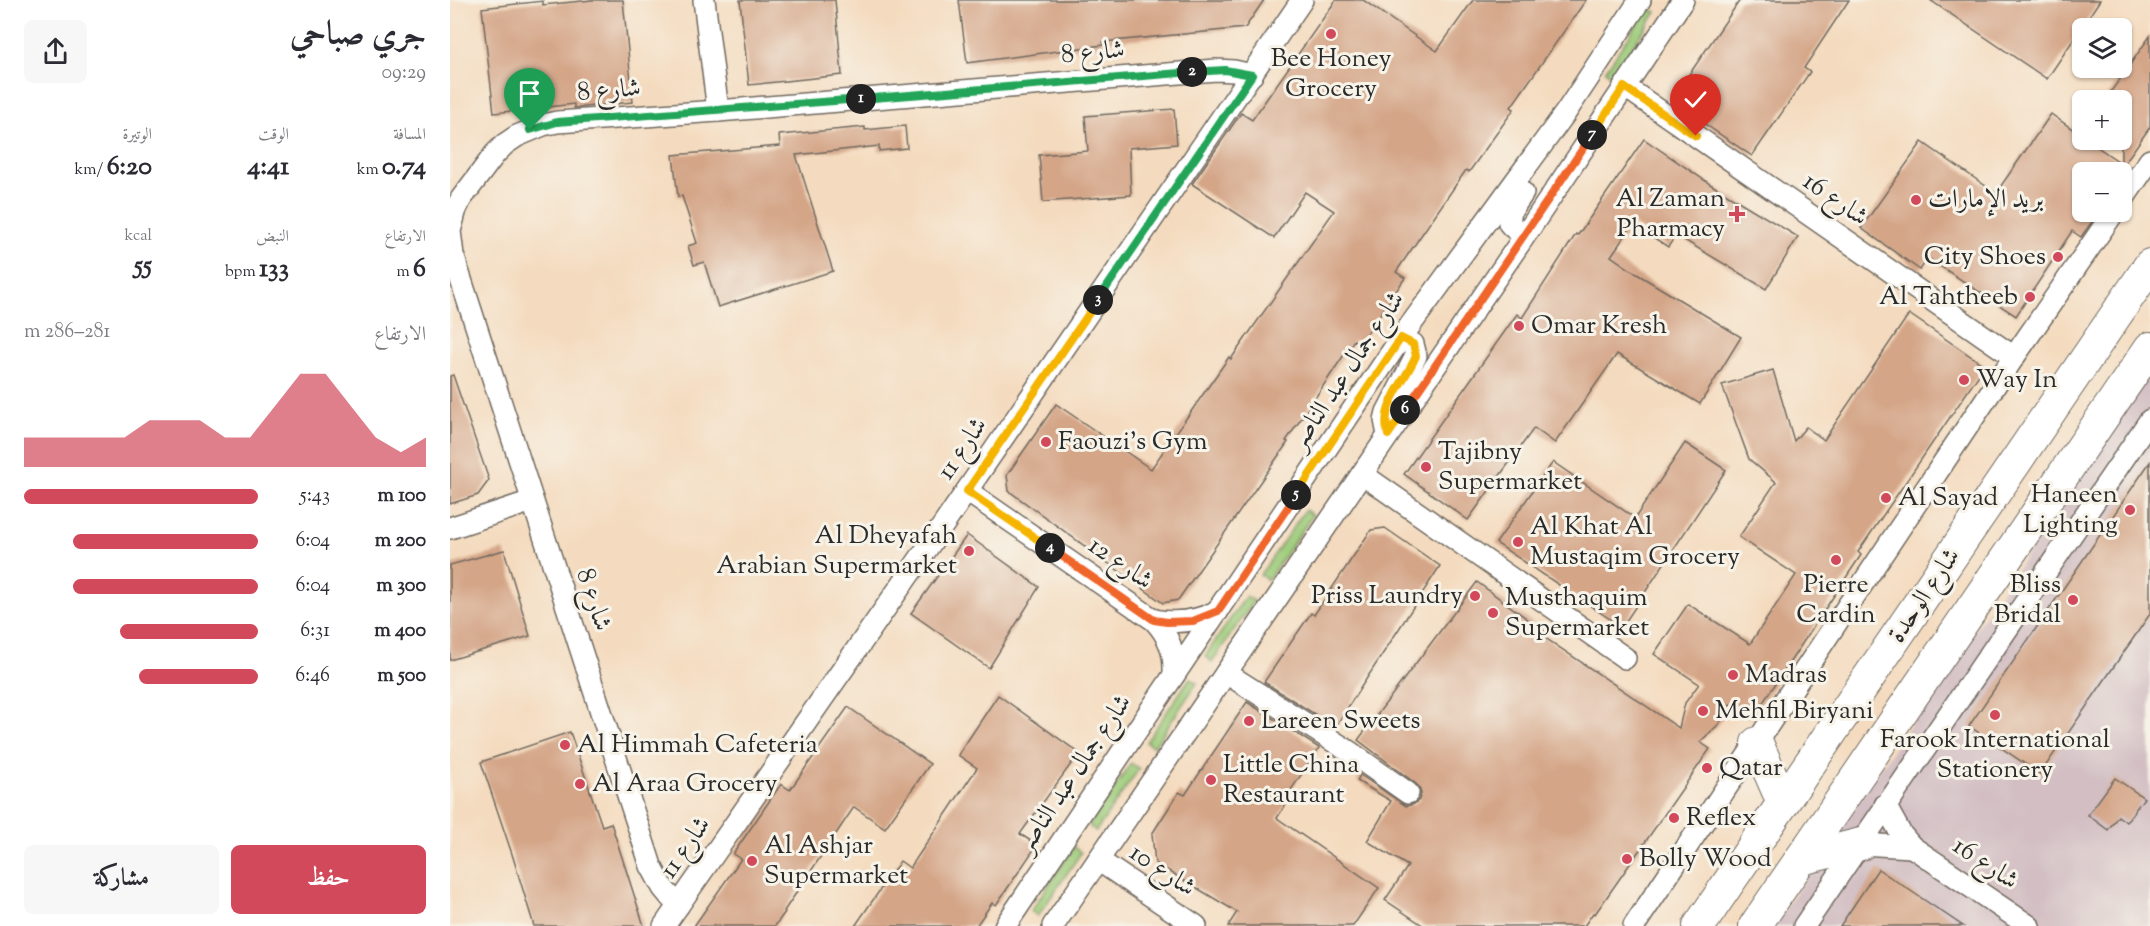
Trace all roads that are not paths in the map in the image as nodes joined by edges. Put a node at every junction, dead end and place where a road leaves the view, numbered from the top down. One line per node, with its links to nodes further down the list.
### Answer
1 (704, 0): 7 (street)
2 (1302, 0): 5 (street, شارع 11)
3 (1640, 0): 8 (street, شارع جمال عبد الناصر)
4 (1683, 0): 6 (street)
5 (1252, 75): 7 (street, شارع 8); 20 (street, شارع 11)
6 (1624, 87): 12 (street); 16 (street, شارع 16)
7 (718, 111): 21 (street, شارع 8)
8 (1566, 112): 12 (street); 14 (street, شارع جمال عبد الناصر)
9 (2150, 160): 10 (street)
10 (2132, 186)
11 (2107, 222): 16 (street)
12 (1530, 228): 18 (street)
13 (2150, 266): 30 (highway, شارع الوحدة)
14 (1401, 338): 18 (street); 23 (street, شارع جمال عبد الناصر)
15 (2150, 348): 34 (highway, شارع الوحدة)
16 (2014, 357): 28 (street)
17 (2150, 420): 31 (street)
18 (1388, 435): 19 (street)
19 (1362, 474): 25 (street); 26 (street)
20 (967, 491): 24 (street, شارع 12); 36 (street, شارع 11)
21 (532, 501): 22 (street); 36 (street, شارع 8)
22 (450, 528)
23 (1218, 611): 24 (street, شارع 12); 27 (street, شارع جمال عبد الناصر)
24 (1154, 620): 27 (street, شارع 12)
25 (1625, 658)
26 (1226, 673): 29 (street); 35 (street)
27 (1174, 675): 38 (street, شارع جمال عبد الناصر)
28 (1757, 743): 30 (highway); 41 (street)
29 (1408, 793)
30 (1783, 803): 42 (highway, شارع الوحدة)
31 (1885, 805): 32 (street); 33 (street, شارع 16)
32 (1861, 844): 33 (street, شارع 16); 34 (highway); 44 (street)
33 (1912, 846): 45 (street, شارع 16)
34 (1801, 859): 43 (highway, شارع الوحدة)
35 (1098, 860): 39 (street); 40 (street, شارع 10)
36 (678, 906): 37 (street, شارع 11)
37 (664, 926)
38 (1005, 926)
39 (1053, 926)
40 (1196, 926)
41 (1634, 926)
42 (1699, 926)
43 (1755, 926)
44 (1804, 926)
45 (2029, 926)

